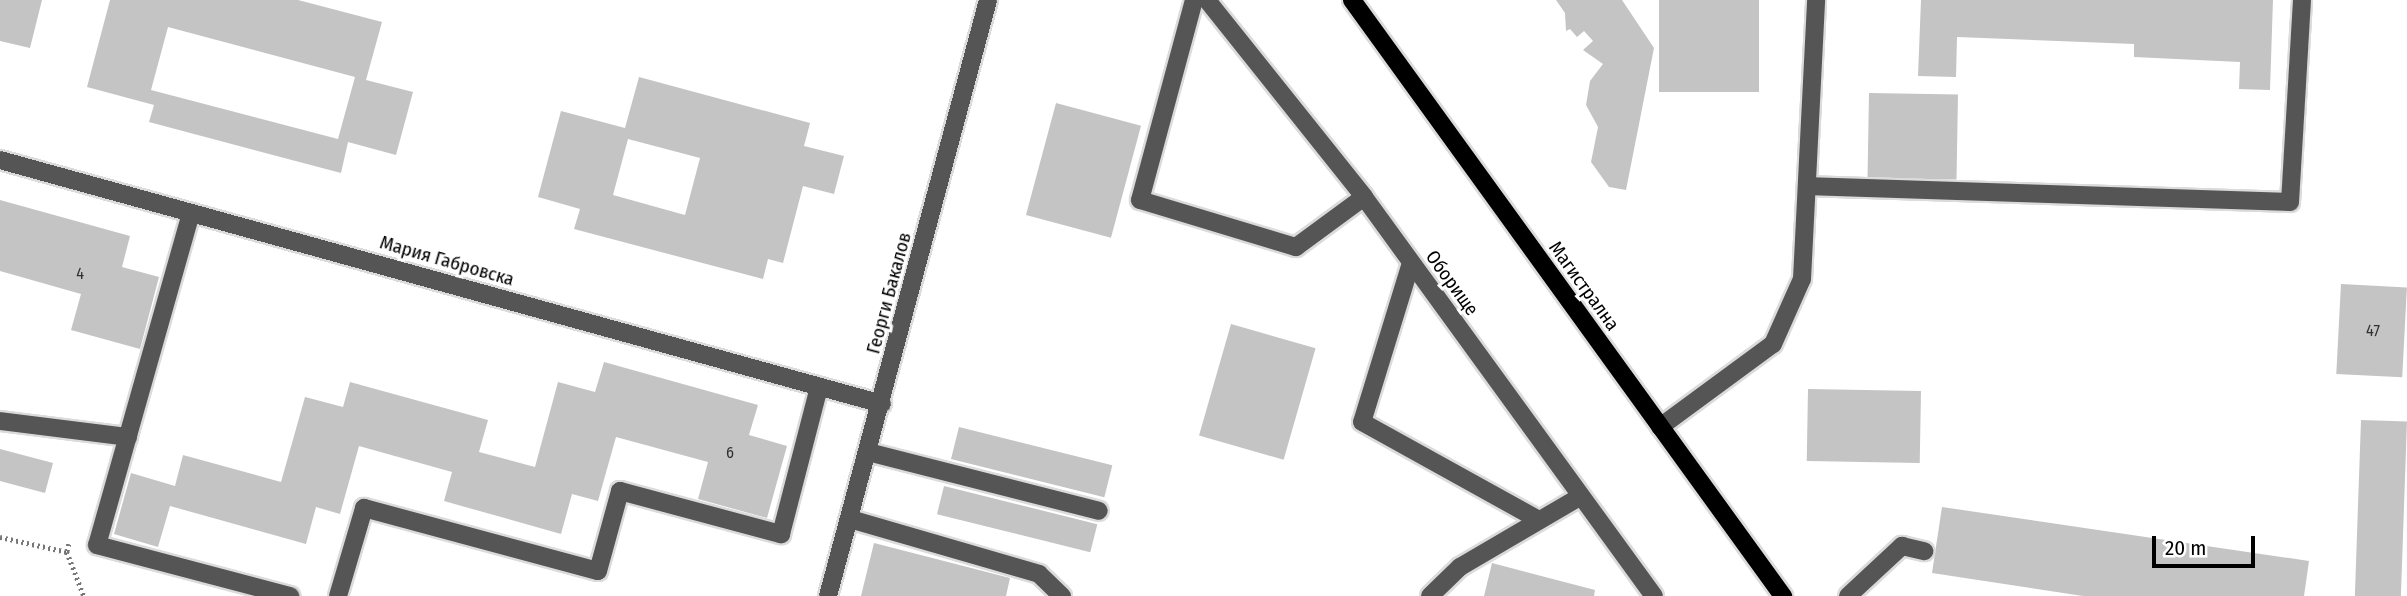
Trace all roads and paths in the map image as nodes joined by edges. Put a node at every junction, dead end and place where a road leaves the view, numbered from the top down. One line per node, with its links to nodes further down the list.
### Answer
1 (988, 0): 13 (street, Георги Бакалов)
2 (1194, 0): 9 (street)
3 (1207, 0): 9 (street, Оборище)
4 (1352, 0): 15 (main road, Магистрална)
5 (1816, 0): 8 (street)
6 (2302, 0): 8 (street)
7 (0, 160): 10 (street, Мария Габровска)
8 (1807, 186): 15 (street)
9 (1364, 197): 11 (street, Оборище)
10 (191, 213): 12 (street, Мария Габровска); 16 (street)
11 (1411, 263): 18 (street, Оборище); 21 (street)
12 (819, 387): 13 (street, Мария Габровска); 26 (street)
13 (882, 404): 17 (street, Георги Бакалов)
14 (0, 421): 16 (street)
15 (1660, 427): 31 (main road, Магистрална)
16 (128, 437): 25 (street)
17 (868, 452): 19 (street); 20 (street, Георги Бакалов)
18 (1581, 496): 21 (street); 30 (street, Оборище)
19 (1099, 510)
20 (850, 519): 27 (street, Георги Бакалов); 28 (street)
21 (1539, 520): 29 (street)
22 (0, 537): 24 (path)
23 (1924, 551): 32 (street)
24 (66, 552)
25 (290, 596)
26 (338, 596)
27 (828, 596)
28 (1062, 596)
29 (1430, 596)
30 (1654, 596)
31 (1783, 596)
32 (1848, 596)

